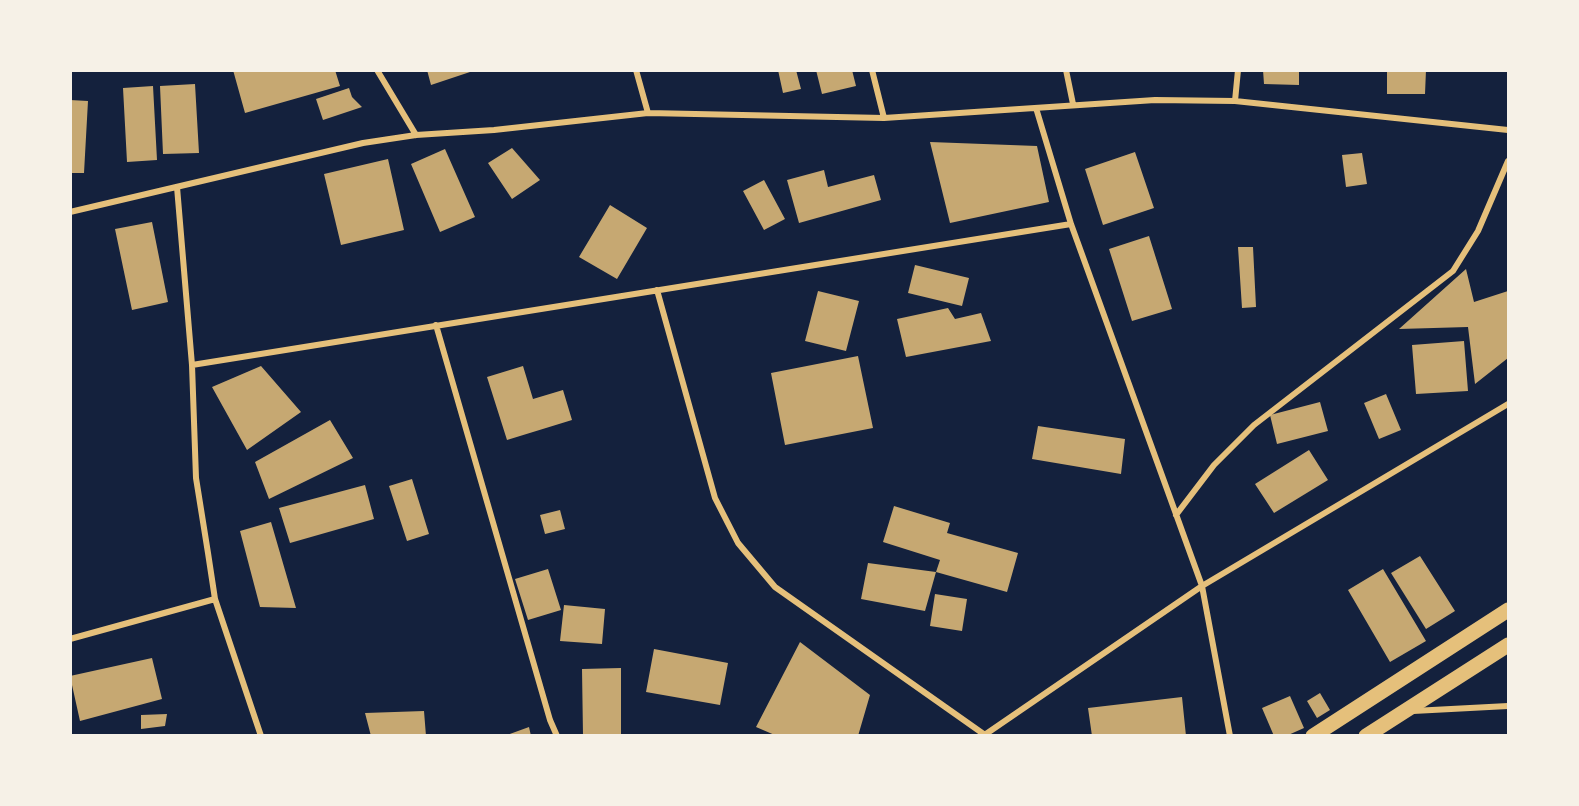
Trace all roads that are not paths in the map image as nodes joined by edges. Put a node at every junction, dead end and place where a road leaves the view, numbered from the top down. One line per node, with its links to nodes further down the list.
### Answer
1 (377, 70): 12 (street)
2 (636, 70): 9 (street)
3 (872, 70): 10 (street)
4 (1066, 70): 7 (street)
5 (1238, 70): 6 (street)
6 (1235, 101): 7 (street); 11 (street)
7 (1072, 104): 8 (street)
8 (1036, 108): 10 (street); 16 (street)
9 (648, 113): 10 (street); 12 (street)
10 (884, 118)
11 (1509, 130)
12 (416, 135): 14 (street)
13 (1509, 161): 21 (street)
14 (177, 187): 15 (street); 19 (street)
15 (70, 213)
16 (1071, 224): 17 (street); 21 (street)
17 (657, 290): 18 (street); 31 (street)
18 (436, 325): 19 (street); 30 (street)
19 (192, 364): 23 (street)
20 (1509, 404): 22 (street)
21 (1176, 515): 22 (street)
22 (1202, 586): 31 (street); 32 (street)
23 (215, 599): 25 (street); 29 (street)
24 (1509, 610): 33 (main road)
25 (70, 639)
26 (1509, 645): 28 (main road)
27 (1509, 706): 28 (street)
28 (1403, 712): 34 (main road)
29 (261, 735)
30 (557, 735)
31 (984, 735)
32 (1230, 735)
33 (1313, 735)
34 (1366, 735)

